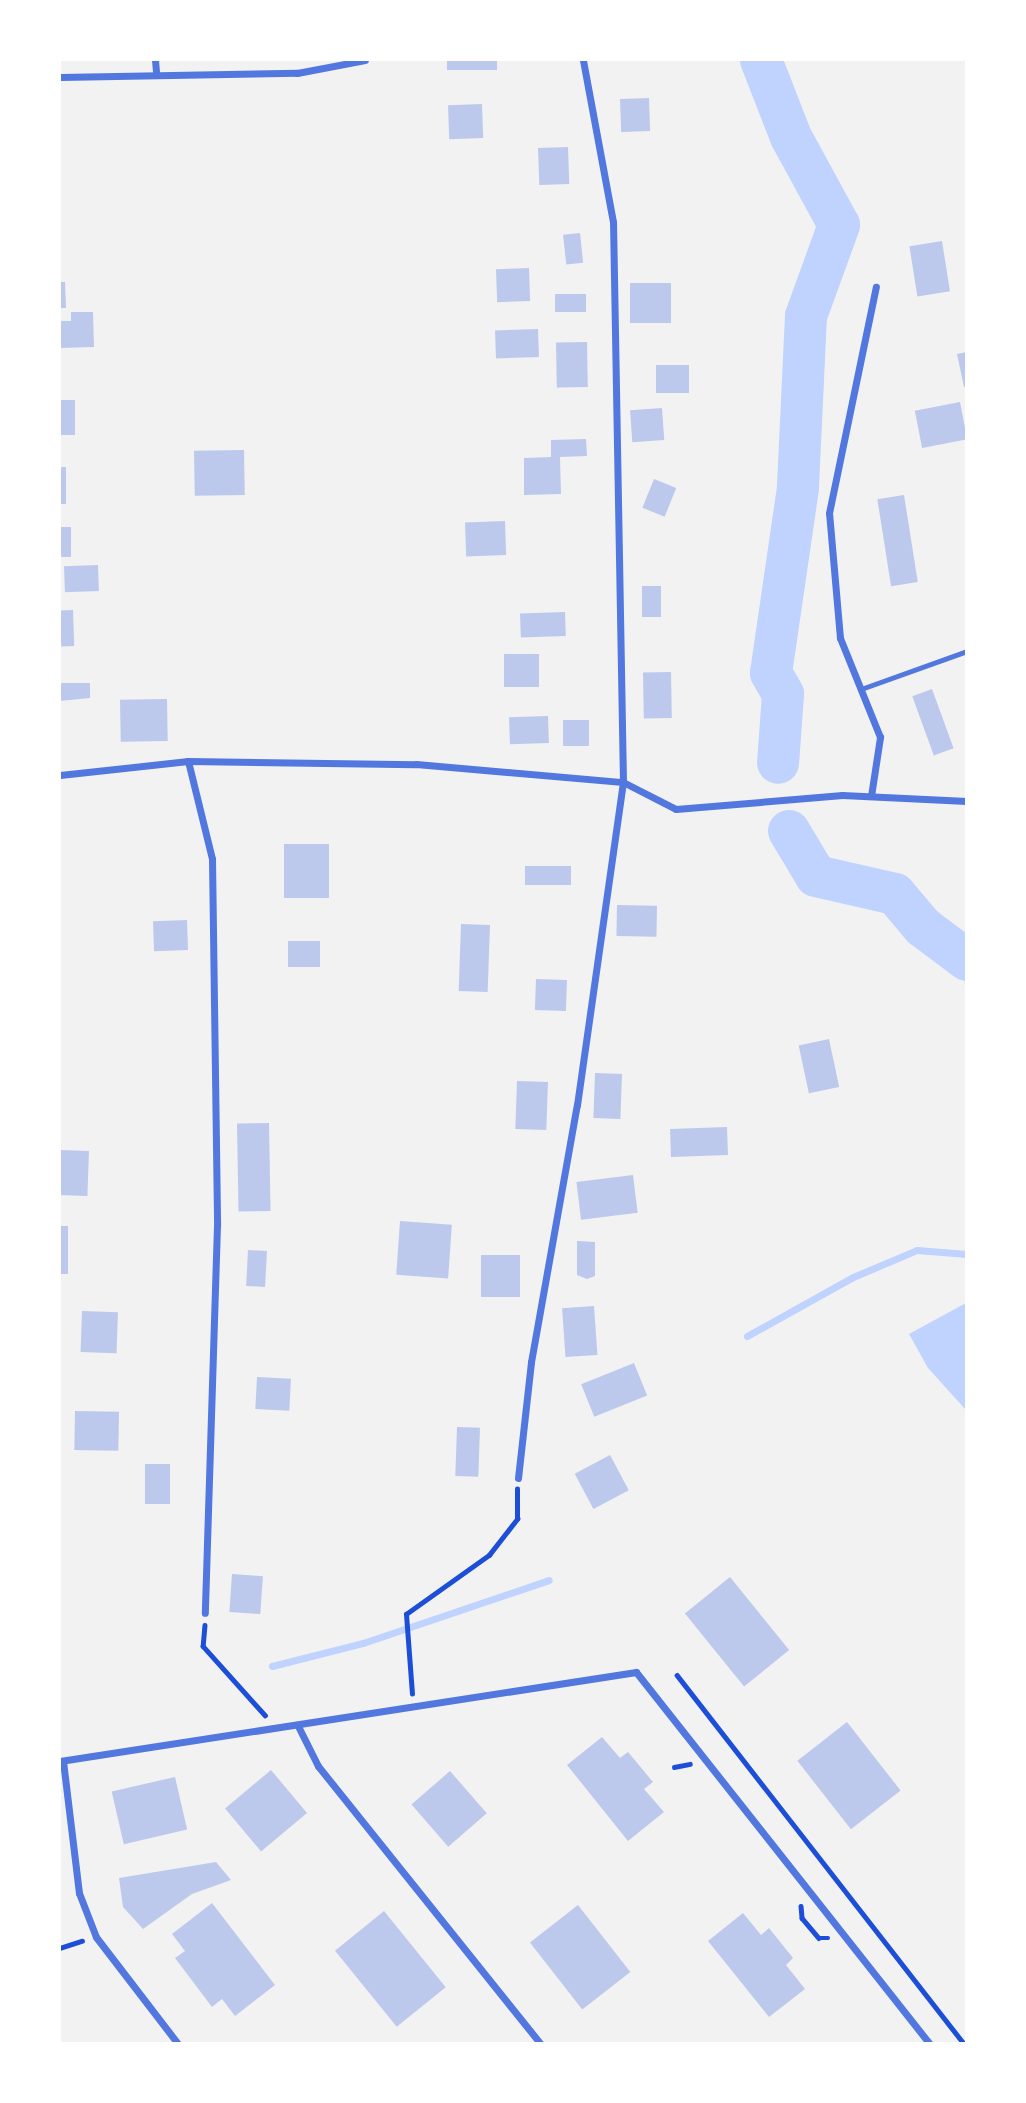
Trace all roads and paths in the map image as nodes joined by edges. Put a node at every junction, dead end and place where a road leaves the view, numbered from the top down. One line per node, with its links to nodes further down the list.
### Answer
1 (155, 60): 4 (street)
2 (365, 60): 4 (street)
3 (583, 60): 11 (street)
4 (156, 72): 5 (street)
5 (60, 77)
6 (876, 287): 8 (street)
7 (967, 651): 8 (lane)
8 (861, 689): 12 (street)
9 (188, 761): 10 (street); 11 (street); 15 (street)
10 (60, 775)
11 (624, 782): 12 (street); 14 (street)
12 (871, 796): 13 (street)
13 (967, 801)
14 (518, 1478): 17 (path)
15 (205, 1613): 19 (path)
16 (677, 1675): 26 (path)
17 (413, 1707): 18 (street); 25 (street)
18 (298, 1726): 19 (street); 24 (street)
19 (277, 1729): 20 (street)
20 (61, 1761): 21 (street)
21 (96, 1937): 22 (path); 23 (street)
22 (60, 1948)
23 (178, 2043)
24 (541, 2043)
25 (930, 2043)
26 (964, 2043)

